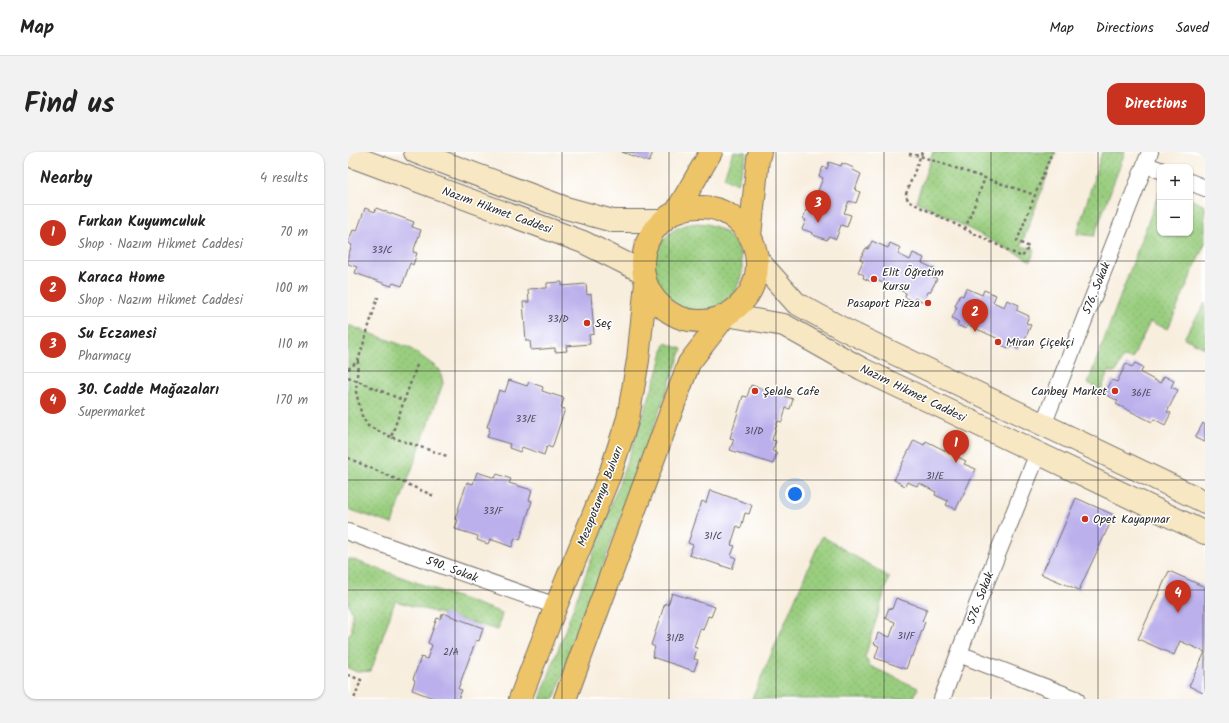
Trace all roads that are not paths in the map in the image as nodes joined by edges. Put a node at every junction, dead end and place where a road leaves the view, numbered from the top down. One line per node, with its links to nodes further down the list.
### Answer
1 (415, 152): 8 (main road, Nazım Hikmet Caddesi)
2 (711, 152): 8 (main road)
3 (760, 152): 9 (main road)
4 (348, 155): 11 (main road, Nazım Hikmet Caddesi)
5 (1152, 162): 13 (street, 576. Sokak)
6 (1193, 183): 7 (street)
7 (1205, 188)
8 (669, 217): 9 (main road); 11 (main road)
9 (750, 236): 10 (main road)
10 (757, 259): 12 (main road); 13 (main road)
11 (644, 278): 12 (main road); 18 (main road, Mezopotamya Bulvarı)
12 (726, 315): 14 (main road, Nazım Hikmet Caddesi); 21 (main road)
13 (1043, 425): 15 (main road)
14 (1038, 453): 17 (main road, Nazım Hikmet Caddesi); 19 (street, 576. Sokak)
15 (1205, 502)
16 (348, 532): 18 (street, 590. Sokak)
17 (1205, 534)
18 (556, 606): 20 (main road, Mezopotamya Bulvarı)
19 (959, 654): 22 (street, 576. Sokak); 23 (street)
20 (520, 699)
21 (565, 699)
22 (942, 699)
23 (1076, 699)

